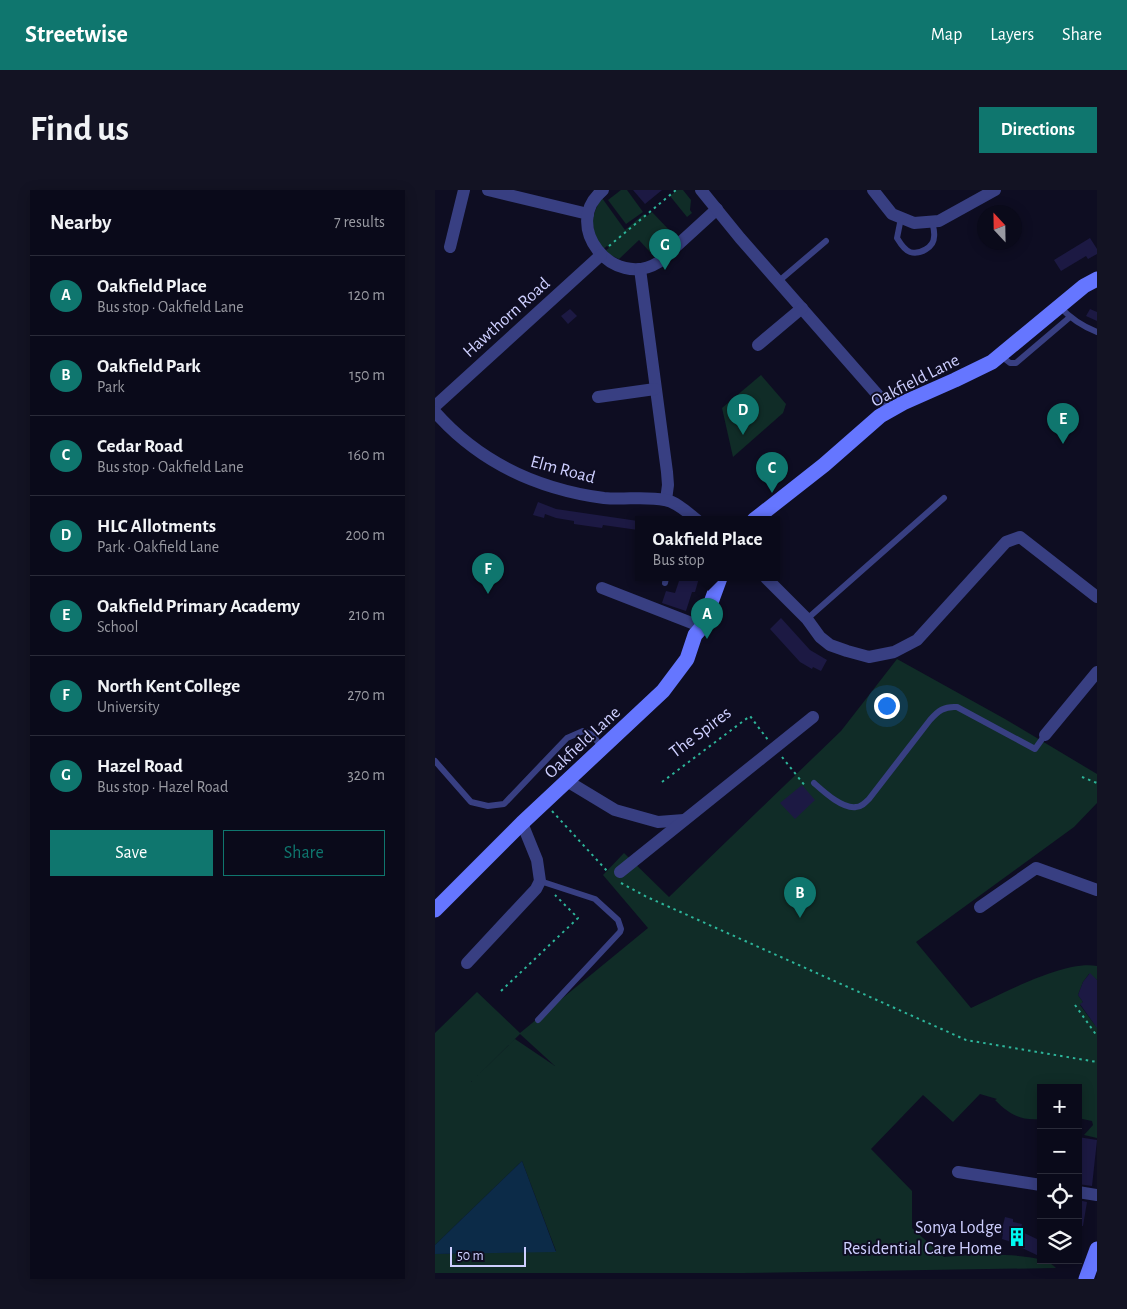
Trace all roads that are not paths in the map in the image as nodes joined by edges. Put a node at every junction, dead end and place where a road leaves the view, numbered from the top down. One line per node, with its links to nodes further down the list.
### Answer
1 (464, 190): 12 (street)
2 (488, 190): 8 (street)
3 (603, 190): 8 (street)
4 (701, 190): 7 (street)
5 (873, 190): 9 (street)
6 (995, 190): 10 (street)
7 (717, 209): 14 (street); 16 (street)
8 (588, 214): 13 (street)
9 (901, 218): 10 (street); 10 (lane)
10 (932, 221)
11 (826, 241): 16 (lane)
12 (450, 247)
13 (601, 255): 14 (street); 23 (street, Hawthorn Road)
14 (640, 269): 21 (street)
15 (1097, 279): 18 (street, Oakfield Lane)
16 (779, 282): 17 (street)
17 (802, 308): 20 (street); 24 (street)
18 (1065, 312): 19 (lane); 24 (street, Oakfield Lane)
19 (1097, 332)
20 (758, 345)
21 (655, 389): 22 (street); 27 (street)
22 (599, 396)
23 (435, 406)
24 (891, 410): 29 (street, Oakfield Lane)
25 (435, 412): 27 (street, Elm Road)
26 (944, 498): 34 (lane)
27 (666, 500): 28 (street, Elm Road)
28 (692, 516)
29 (759, 516)
30 (719, 581): 35 (street, Oakfield Lane)
31 (769, 581): 34 (street)
32 (603, 588): 35 (street)
33 (1097, 597): 34 (street)
34 (807, 619)
35 (702, 627): 39 (street, Oakfield Lane)
36 (1097, 672): 38 (street)
37 (813, 717): 43 (street)
38 (1045, 735): 42 (lane)
39 (602, 748): 40 (lane); 41 (street, Oakfield Lane)
40 (435, 762)
41 (567, 781): 43 (street); 44 (street, Oakfield Lane)
42 (814, 783)
43 (684, 820): 45 (street)
44 (522, 823): 46 (street); 49 (street, Oakfield Lane)
45 (614, 874)
46 (541, 881): 50 (street); 51 (lane)
47 (1097, 890): 48 (street)
48 (980, 907)
49 (435, 910)
50 (467, 963)
51 (538, 1020)
52 (958, 1172): 53 (street)
53 (1037, 1185)
54 (1082, 1193): 55 (street)
55 (1097, 1195)
56 (1097, 1249): 57 (street)
57 (1088, 1274)

